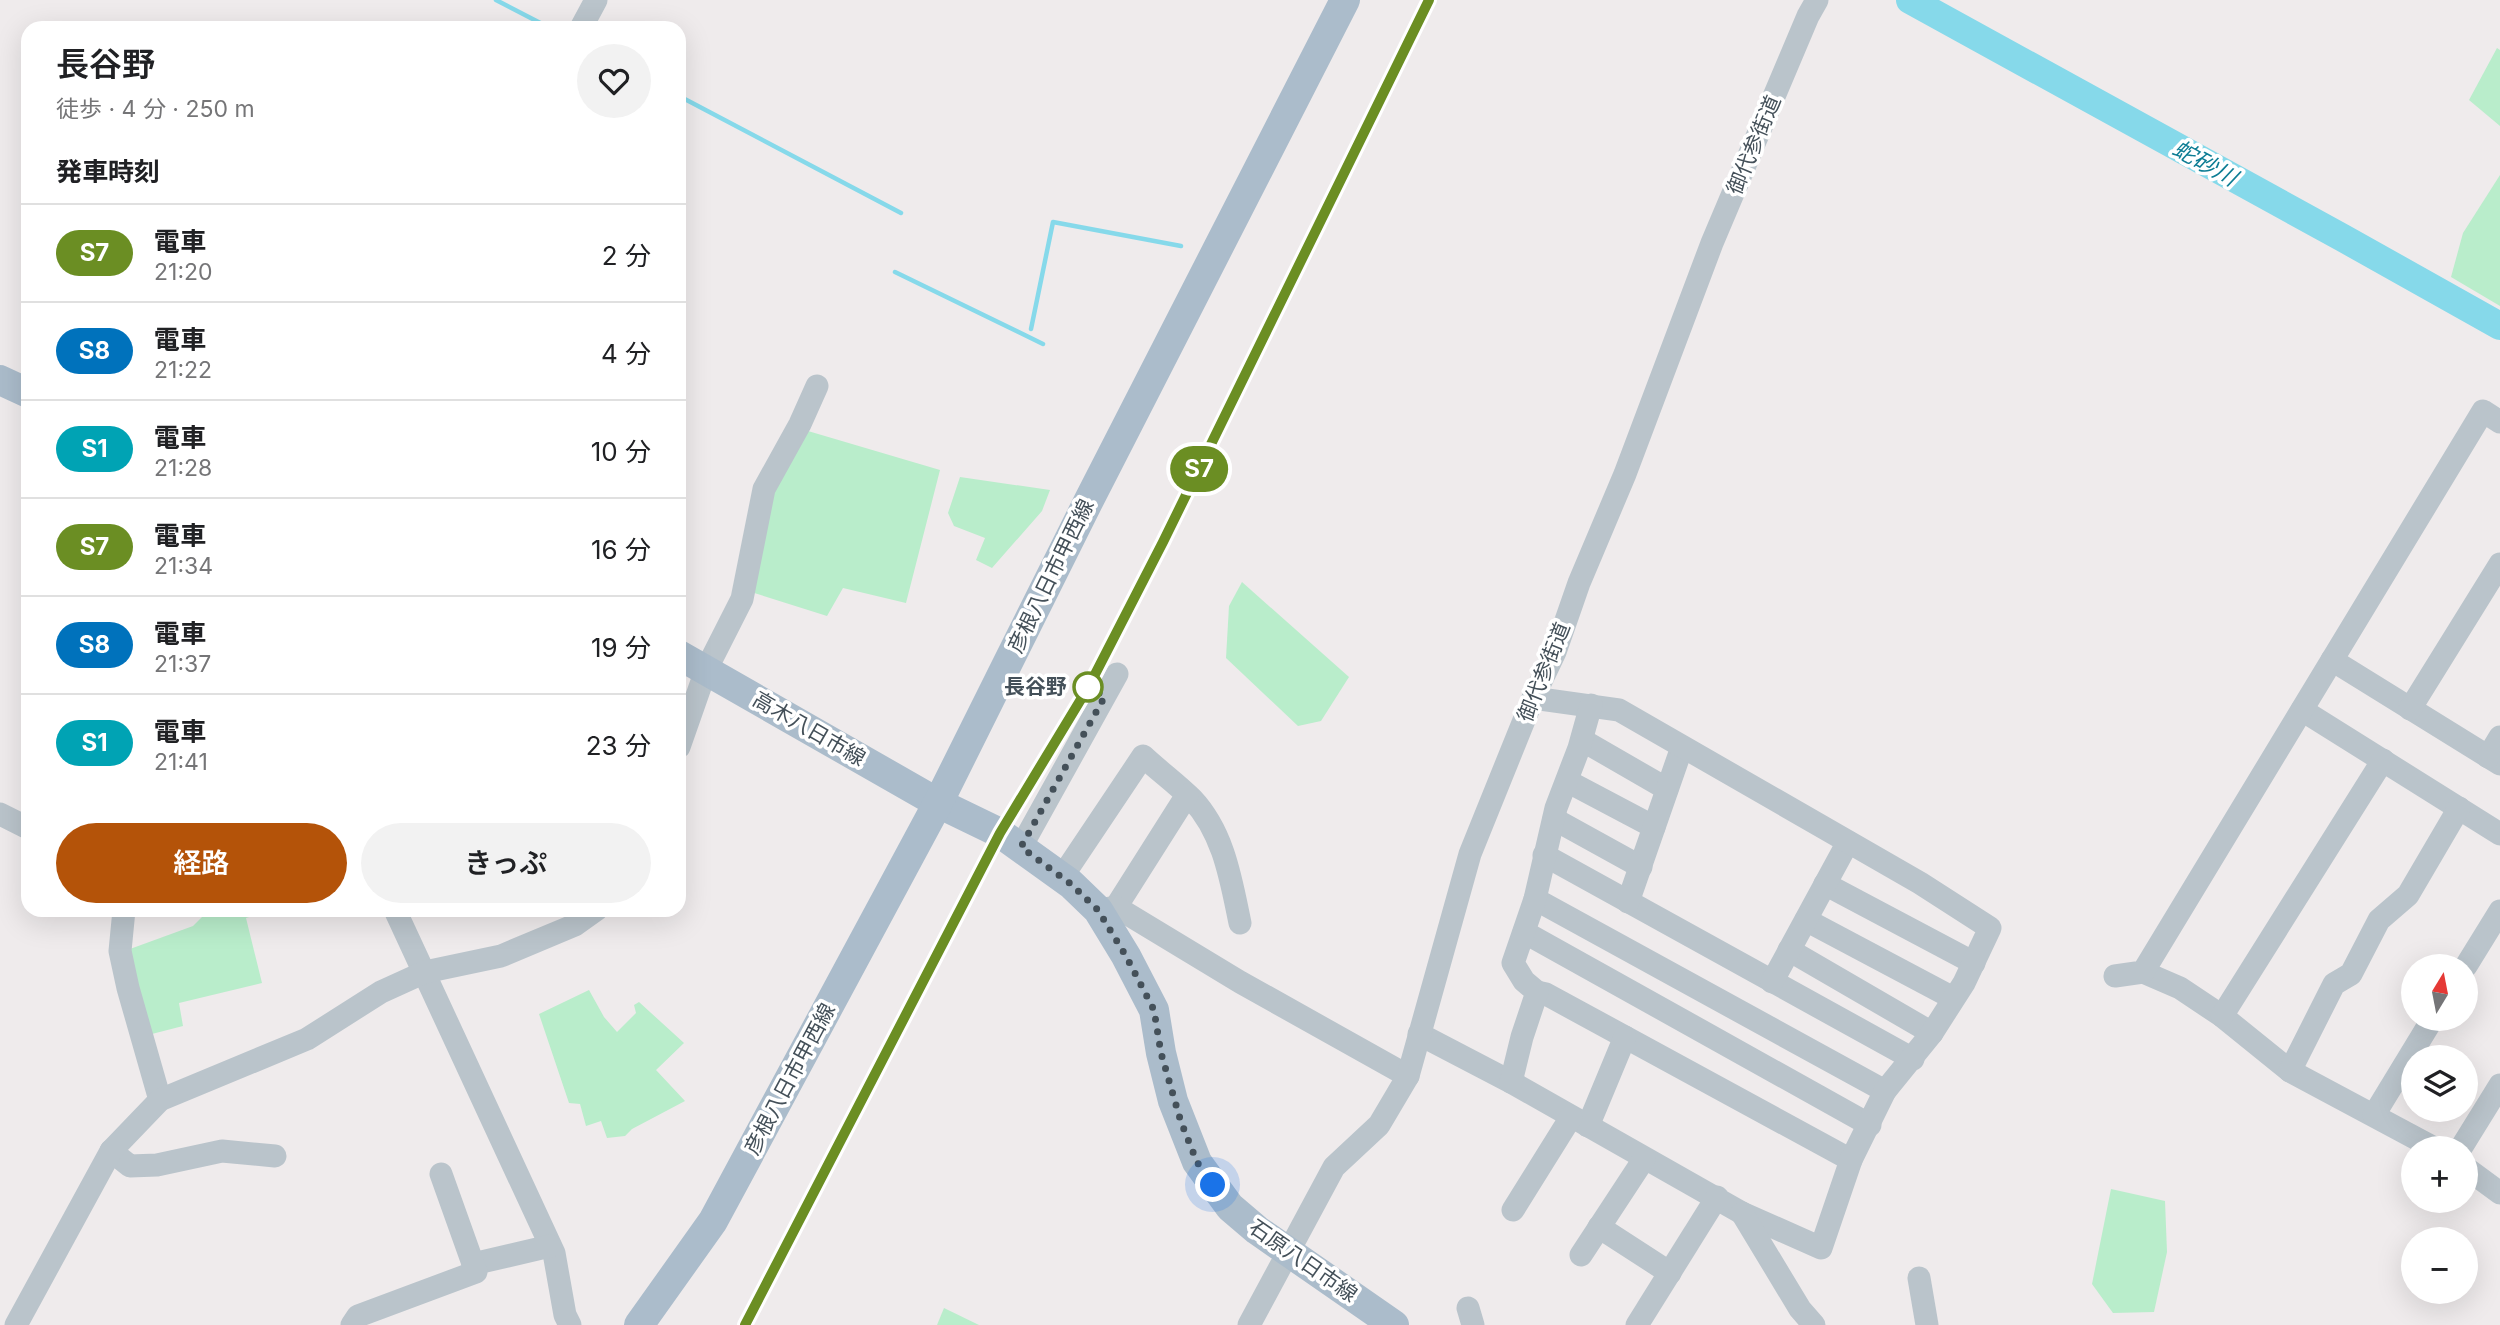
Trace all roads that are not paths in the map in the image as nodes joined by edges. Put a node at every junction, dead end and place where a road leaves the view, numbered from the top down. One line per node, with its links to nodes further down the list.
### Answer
1 (596, 0): 4 (street)
2 (1345, 0): 27 (main road, 彦根八日市甲西線)
3 (1817, 0): 14 (street, 御代参街道)
4 (585, 21)
5 (0, 380): 7 (main road)
6 (817, 386): 12 (street)
7 (21, 390)
8 (2500, 422): 11 (street)
9 (2500, 564): 16 (street)
10 (686, 658): 12 (main road, 高木八日市線)
11 (2332, 660): 16 (street); 17 (street)
12 (706, 670): 18 (street); 27 (main road, 高木八日市線)
13 (1117, 674): 35 (street)
14 (1533, 698): 15 (street); 62 (street, 御代参街道)
15 (1591, 705): 20 (street); 21 (street)
16 (2410, 709): 23 (street)
17 (2302, 710): 22 (street); 54 (street)
18 (686, 727)
19 (2500, 737): 23 (street)
20 (1582, 740): 24 (street); 25 (street)
21 (1682, 747): 25 (street); 34 (street)
22 (2383, 760): 28 (street); 59 (street)
23 (2494, 760)
24 (1567, 781): 30 (street); 32 (street)
25 (1667, 789): 32 (street)
26 (1187, 795): 38 (street); 42 (street); 48 (street)
27 (938, 803): 35 (main road, 石原八日市線); 97 (main road, 彦根八日市甲西線)
28 (2459, 808): 33 (street); 65 (street)
29 (0, 814): 31 (street)
30 (1554, 819): 36 (street); 37 (street)
31 (21, 824)
32 (1654, 827): 37 (street)
33 (2500, 834)
34 (1848, 842): 39 (street); 52 (street)
35 (1021, 847): 38 (main road, 石原八日市線)
36 (1544, 856): 40 (street); 41 (street)
37 (1640, 867): 41 (street)
38 (1062, 877): 42 (main road, 石原八日市線)
39 (1825, 884): 47 (street); 52 (street)
40 (1535, 899): 49 (street); 69 (street)
41 (1628, 902): 56 (street)
42 (1107, 909): 66 (street); 88 (main road, 石原八日市線)
43 (2500, 911): 51 (street)
44 (123, 917): 70 (street)
45 (398, 917): 53 (street)
46 (586, 917): 53 (street)
47 (1806, 920): 50 (street); 58 (street)
48 (1240, 923)
49 (1524, 932): 57 (street); 73 (street)
50 (1789, 950): 56 (street); 61 (street)
51 (2474, 954)
52 (1974, 963): 58 (street)
53 (425, 972): 70 (street); 87 (street)
54 (2143, 972): 55 (street); 59 (street)
55 (2115, 976)
56 (1772, 982): 64 (street)
57 (1537, 992): 63 (street); 67 (street)
58 (1953, 998): 61 (street)
59 (2222, 1016): 65 (street)
60 (2426, 1031): 71 (street)
61 (1932, 1033): 64 (street)
62 (1419, 1034): 66 (street, 御代参街道); 67 (street)
63 (1625, 1037): 72 (street); 79 (street)
64 (1913, 1059): 69 (street)
65 (2290, 1070): 71 (street)
66 (1408, 1076): 88 (street, 御代参街道)
67 (1511, 1082): 72 (street)
68 (2500, 1085): 75 (street)
69 (1885, 1091): 73 (street)
70 (160, 1100): 76 (street)
71 (2374, 1115): 74 (street)
72 (1579, 1122): 78 (street); 84 (street)
73 (1870, 1125): 79 (street)
74 (2412, 1136)
75 (2468, 1136)
76 (111, 1151): 77 (street); 94 (street)
77 (275, 1156)
78 (1644, 1159): 83 (street); 86 (street)
79 (1851, 1160): 85 (street)
80 (441, 1174): 90 (street)
81 (2478, 1177): 82 (street)
82 (2500, 1193)
83 (1717, 1198): 85 (street); 91 (street)
84 (1513, 1210)
85 (1742, 1213): 93 (street)
86 (1599, 1227): 89 (street); 91 (street)
87 (551, 1246): 90 (street); 96 (street)
88 (1289, 1251): 98 (street, 御代参街道); 99 (main road, 石原八日市線)
89 (1581, 1255)
90 (473, 1264): 95 (street)
91 (1670, 1273): 100 (street)
92 (1919, 1278): 101 (street)
93 (1809, 1323)
94 (16, 1325)
95 (352, 1325)
96 (570, 1325)
97 (639, 1325)
98 (1249, 1325)
99 (1394, 1325)
100 (1637, 1325)
101 (1927, 1325)

